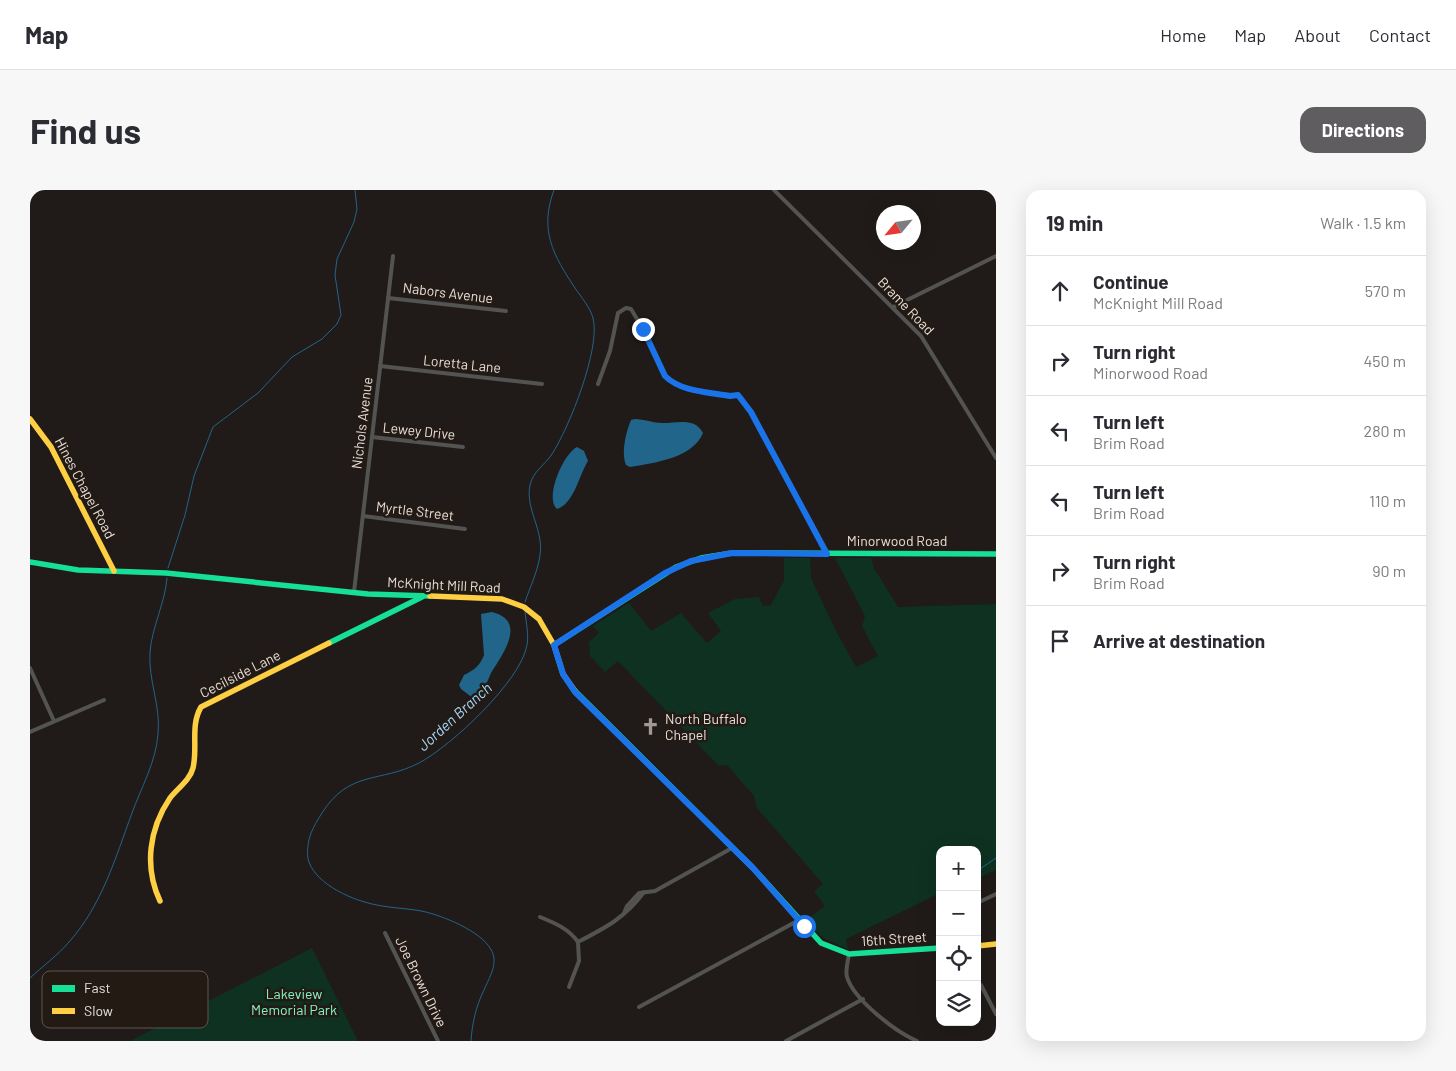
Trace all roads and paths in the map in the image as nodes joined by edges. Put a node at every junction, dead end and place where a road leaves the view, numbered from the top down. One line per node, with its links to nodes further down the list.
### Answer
1 (774, 190): 5 (street, Brame Road)
2 (393, 256): 4 (street, Nichols Avenue)
3 (996, 256): 5 (street)
4 (388, 298): 6 (street, Nabors Avenue); 7 (street, Nichols Avenue)
5 (893, 307): 13 (street, Brame Road)
6 (506, 311)
7 (380, 366): 8 (street, Loretta Lane); 11 (street, Nichols Avenue)
8 (542, 384)
9 (598, 384): 16 (street)
10 (30, 419): 19 (street, Hines Chapel Road)
11 (372, 437): 12 (street, Lewey Drive); 14 (street, Nichols Avenue)
12 (463, 447)
13 (996, 458)
14 (363, 516): 15 (street, Myrtle Street); 20 (street, Nichols Avenue)
15 (465, 529)
16 (827, 554): 17 (street, Minorwood Road); 22 (street, Minorwood Road)
17 (996, 554)
18 (30, 562): 19 (street, McKnight Mill Road)
19 (114, 571): 20 (street, McKnight Mill Road)
20 (354, 592): 21 (street, McKnight Mill Road)
21 (424, 596): 22 (street, McKnight Mill Road); 29 (street, Cecilside Lane)
22 (554, 645): 27 (street, McKnight Mill Road)
23 (30, 668): 25 (street)
24 (104, 700): 25 (street)
25 (54, 721): 26 (street)
26 (30, 732)
27 (732, 848): 32 (street, McKnight Mill Road); 34 (street)
28 (996, 894): 30 (street)
29 (160, 901)
30 (981, 901)
31 (540, 917): 34 (street)
32 (798, 920): 38 (street, McKnight Mill Road); 42 (street)
33 (385, 933): 44 (street, Joe Brown Drive)
34 (578, 942): 40 (street)
35 (996, 944): 36 (street)
36 (981, 946)
37 (936, 948): 38 (street, 16th Street)
38 (849, 954): 41 (street)
39 (981, 986): 43 (street)
40 (569, 987)
41 (863, 999): 45 (street); 46 (street)
42 (639, 1007)
43 (996, 1014)
44 (438, 1041)
45 (786, 1041)
46 (917, 1041)

